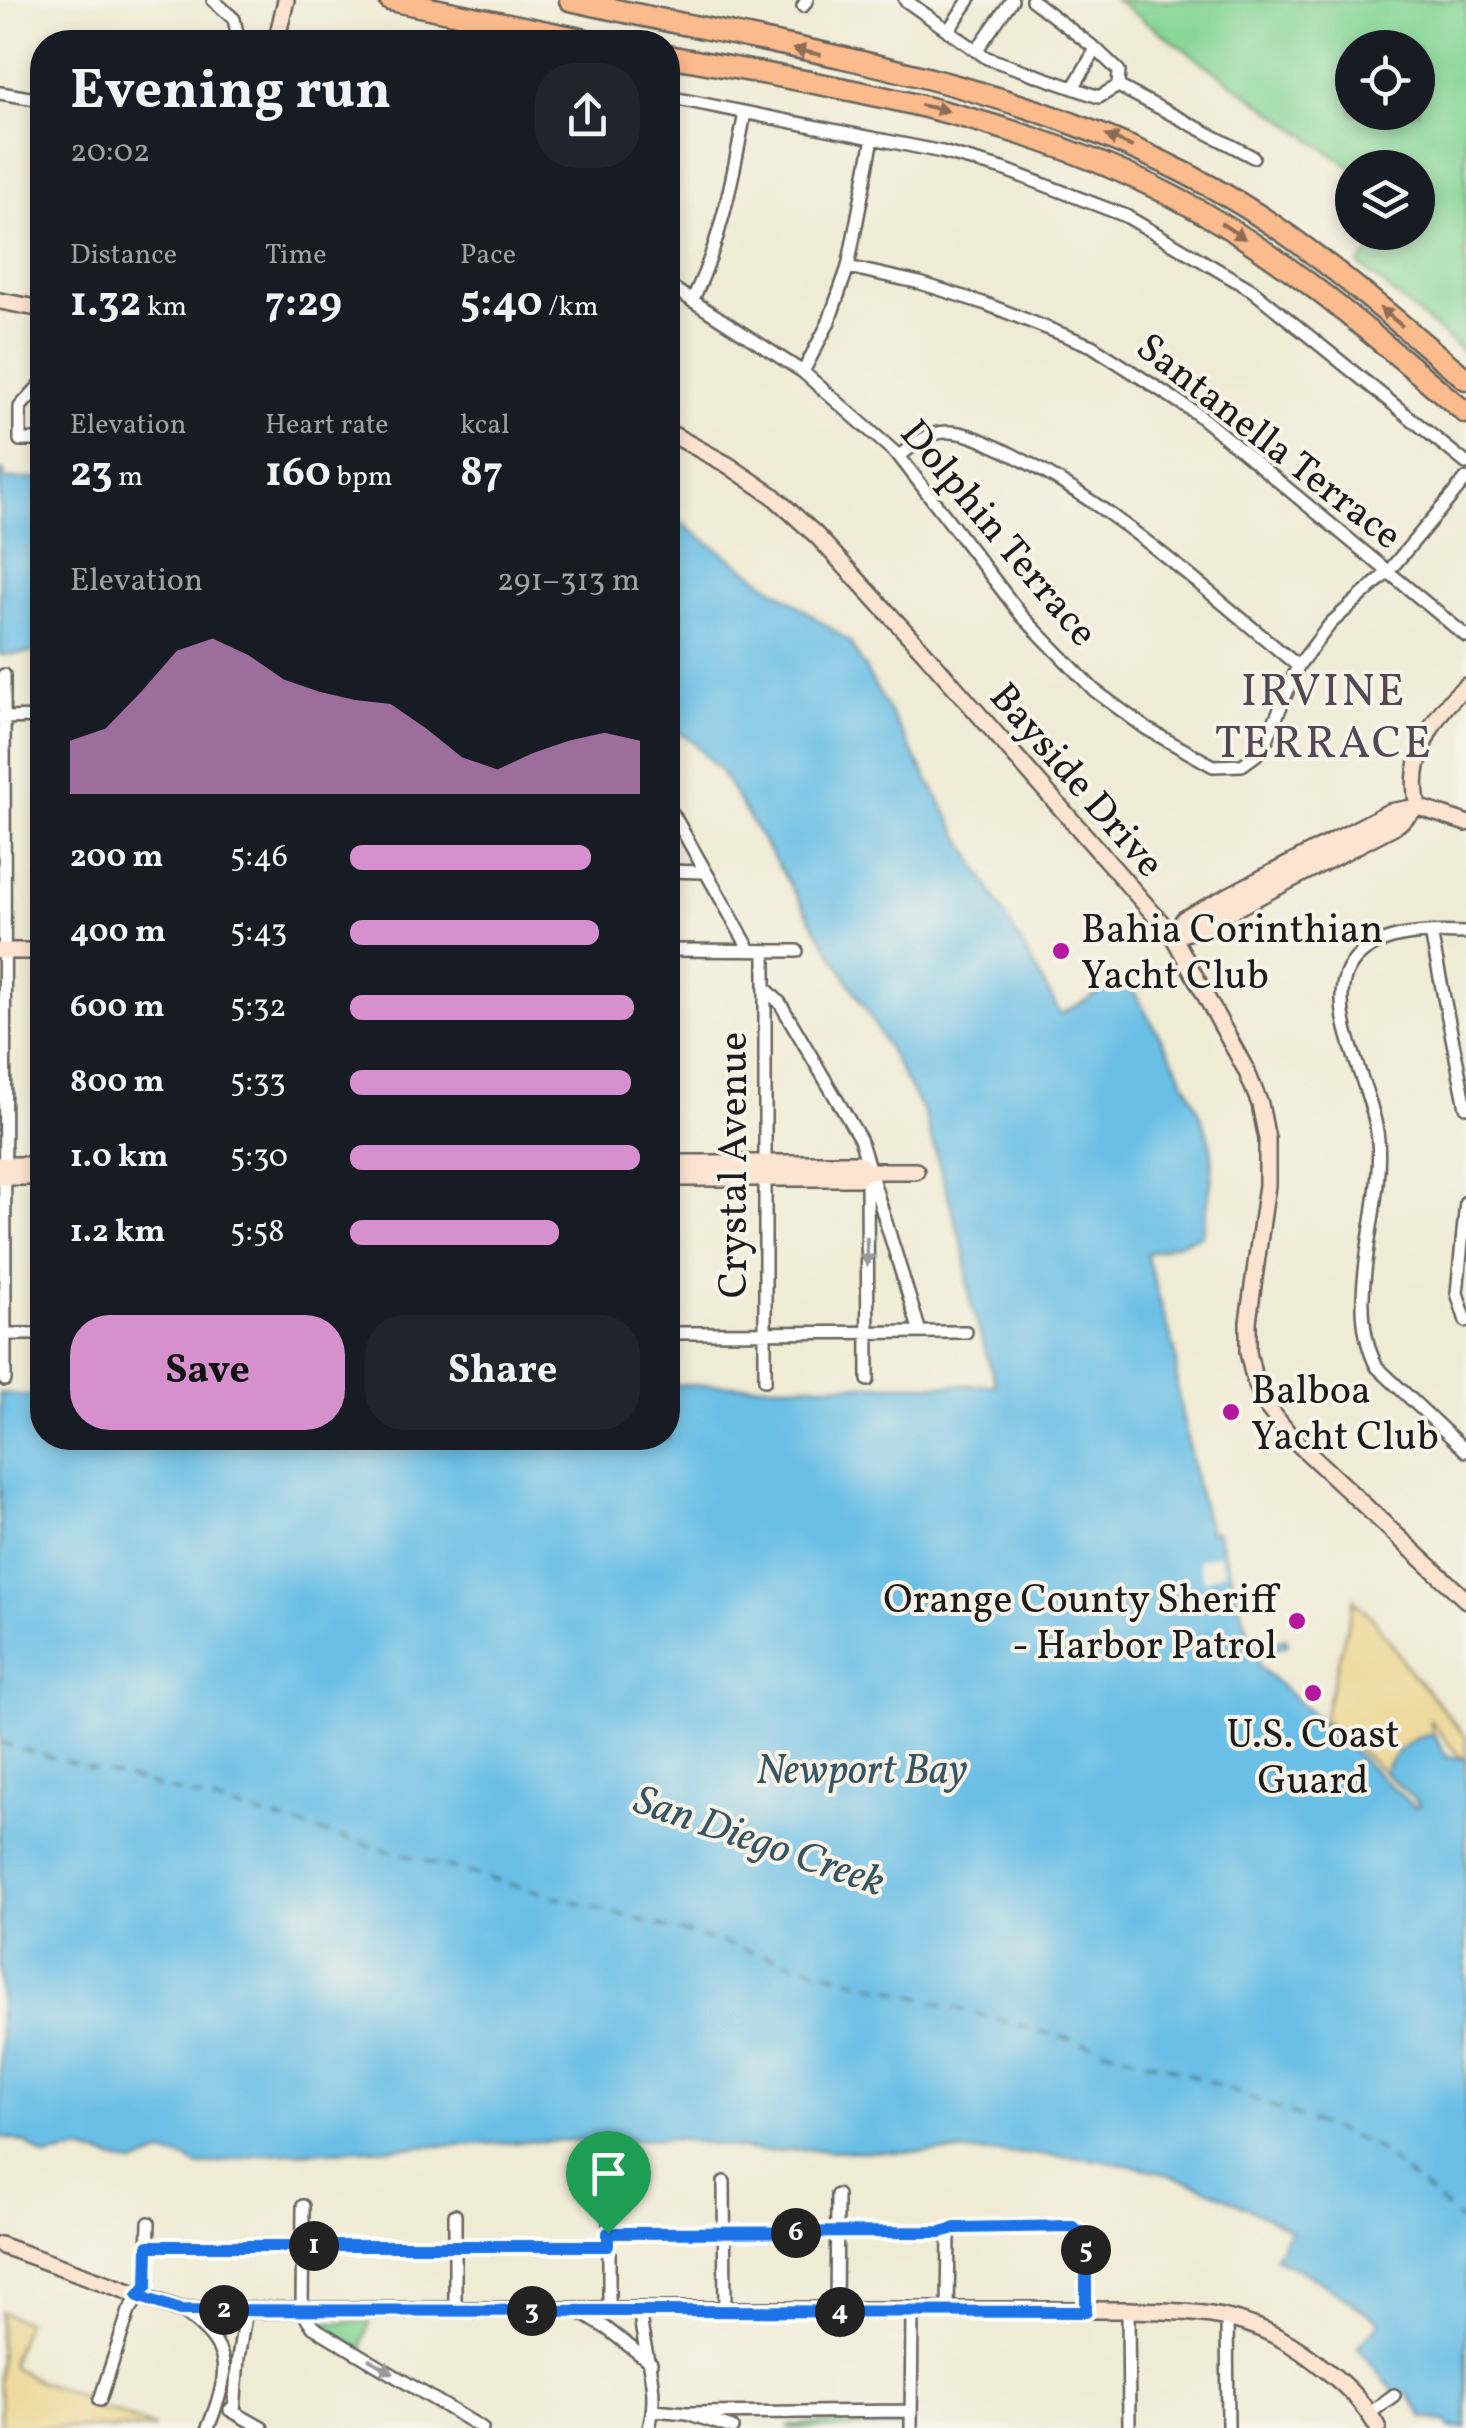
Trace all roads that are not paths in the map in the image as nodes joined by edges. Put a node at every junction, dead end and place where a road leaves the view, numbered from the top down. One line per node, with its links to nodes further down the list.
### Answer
1 (213, 0): 9 (street)
2 (286, 0): 10 (street)
3 (390, 0): 11 (highway)
4 (570, 0): 30 (highway, one-way to 4)
5 (905, 0): 12 (street)
6 (970, 0): 12 (street)
7 (1012, 0): 14 (street)
8 (1032, 0): 13 (street)
9 (236, 30)
10 (279, 30)
11 (537, 30)
12 (948, 31): 14 (street)
13 (1096, 49): 16 (street); 17 (street)
14 (976, 51): 17 (street)
15 (680, 58): 32 (highway, one-way to 32)
16 (1118, 86): 17 (street); 23 (street)
17 (1073, 88)
18 (0, 93): 19 (street)
19 (30, 98)
20 (680, 99): 21 (street)
21 (745, 113): 22 (street); 27 (street)
22 (873, 138): 24 (street); 36 (street)
23 (1254, 156)
24 (848, 267): 29 (street); 38 (street, Santanella Terrace)
25 (680, 292): 27 (street, Dolphin Terrace)
26 (0, 301): 28 (street)
27 (692, 301): 29 (street, Dolphin Terrace)
28 (30, 307)
29 (803, 372): 35 (street, Dolphin Terrace)
30 (1466, 378)
31 (30, 396): 34 (street)
32 (1466, 413)
33 (680, 439): 52 (street, Bayside Drive)
34 (30, 440)
35 (899, 456): 40 (street); 40 (street, Dolphin Terrace)
36 (1466, 463)
37 (1466, 479): 38 (street)
38 (1388, 572): 39 (street, Santanella Terrace); 40 (street)
39 (1466, 636)
40 (1298, 666)
41 (4, 676): 44 (street)
42 (1466, 686): 45 (street)
43 (30, 717): 44 (street)
44 (2, 718): 57 (street)
45 (1418, 807): 46 (street); 52 (street)
46 (1466, 823)
47 (680, 828): 49 (street)
48 (680, 871): 49 (street)
49 (703, 872): 54 (street)
50 (1431, 933): 51 (street); 60 (street); 80 (street)
51 (1466, 934)
52 (1173, 936): 81 (street, Bayside Drive)
53 (680, 950): 54 (street)
54 (750, 950): 55 (street)
55 (765, 950): 56 (street); 59 (street, Crystal Avenue)
56 (797, 950)
57 (2, 951): 58 (street); 63 (street)
58 (30, 951)
59 (765, 988): 64 (street, Crystal Avenue); 65 (street)
60 (1466, 1107)
61 (680, 1164): 64 (street)
62 (30, 1167): 63 (street)
63 (3, 1171): 67 (street); 75 (street)
64 (766, 1171): 65 (street); 74 (street, Crystal Avenue)
65 (869, 1171): 66 (street); 70 (street, one-way to 70); 71 (street)
66 (916, 1171)
67 (30, 1175)
68 (1466, 1202): 69 (street)
69 (1466, 1321)
70 (868, 1332): 71 (street); 74 (street); 79 (street)
71 (920, 1332): 72 (street)
72 (966, 1332)
73 (680, 1333): 74 (street)
74 (765, 1333): 78 (street, Crystal Avenue)
75 (3, 1334): 76 (street); 77 (street)
76 (30, 1334)
77 (5, 1380)
78 (765, 1380)
79 (868, 1380)
80 (1466, 1451)
81 (1466, 1600)
82 (724, 2182): 89 (street)
83 (608, 2193): 91 (street)
84 (837, 2195): 90 (street)
85 (303, 2206): 94 (street)
86 (455, 2215): 95 (street)
87 (148, 2223): 93 (street)
88 (949, 2231): 90 (street); 108 (street); 109 (street)
89 (725, 2232): 90 (street); 91 (street); 105 (street)
90 (836, 2233): 106 (street)
91 (608, 2240): 95 (street); 103 (street)
92 (0, 2245): 96 (street)
93 (148, 2246): 94 (street); 96 (street)
94 (303, 2246): 95 (street); 101 (street)
95 (455, 2247): 99 (street)
96 (138, 2296): 97 (street); 113 (street)
97 (180, 2310): 98 (street); 114 (street)
98 (246, 2310): 101 (street); 117 (street)
99 (454, 2310): 101 (street); 102 (street)
100 (1128, 2310): 109 (street); 110 (street); 126 (street)
101 (302, 2311): 122 (street, one-way to 122)
102 (578, 2311): 103 (street); 111 (street)
103 (608, 2311): 104 (street)
104 (640, 2311): 105 (street); 111 (street)
105 (725, 2312): 106 (street)
106 (836, 2312): 107 (street)
107 (912, 2312): 108 (street); 116 (street)
108 (948, 2312): 109 (street)
109 (1086, 2312)
110 (1227, 2317): 119 (street); 127 (street)
111 (651, 2363): 115 (street)
112 (1394, 2395): 119 (street)
113 (100, 2400)
114 (218, 2403): 117 (street); 120 (street)
115 (654, 2410): 118 (street); 123 (street)
116 (911, 2411): 118 (street); 125 (street)
117 (234, 2412): 121 (street)
118 (687, 2414): 124 (street)
119 (1374, 2420)
120 (208, 2428)
121 (262, 2428)
122 (482, 2428)
123 (649, 2428)
124 (732, 2428)
125 (911, 2428)
126 (1129, 2428)
127 (1228, 2428)

